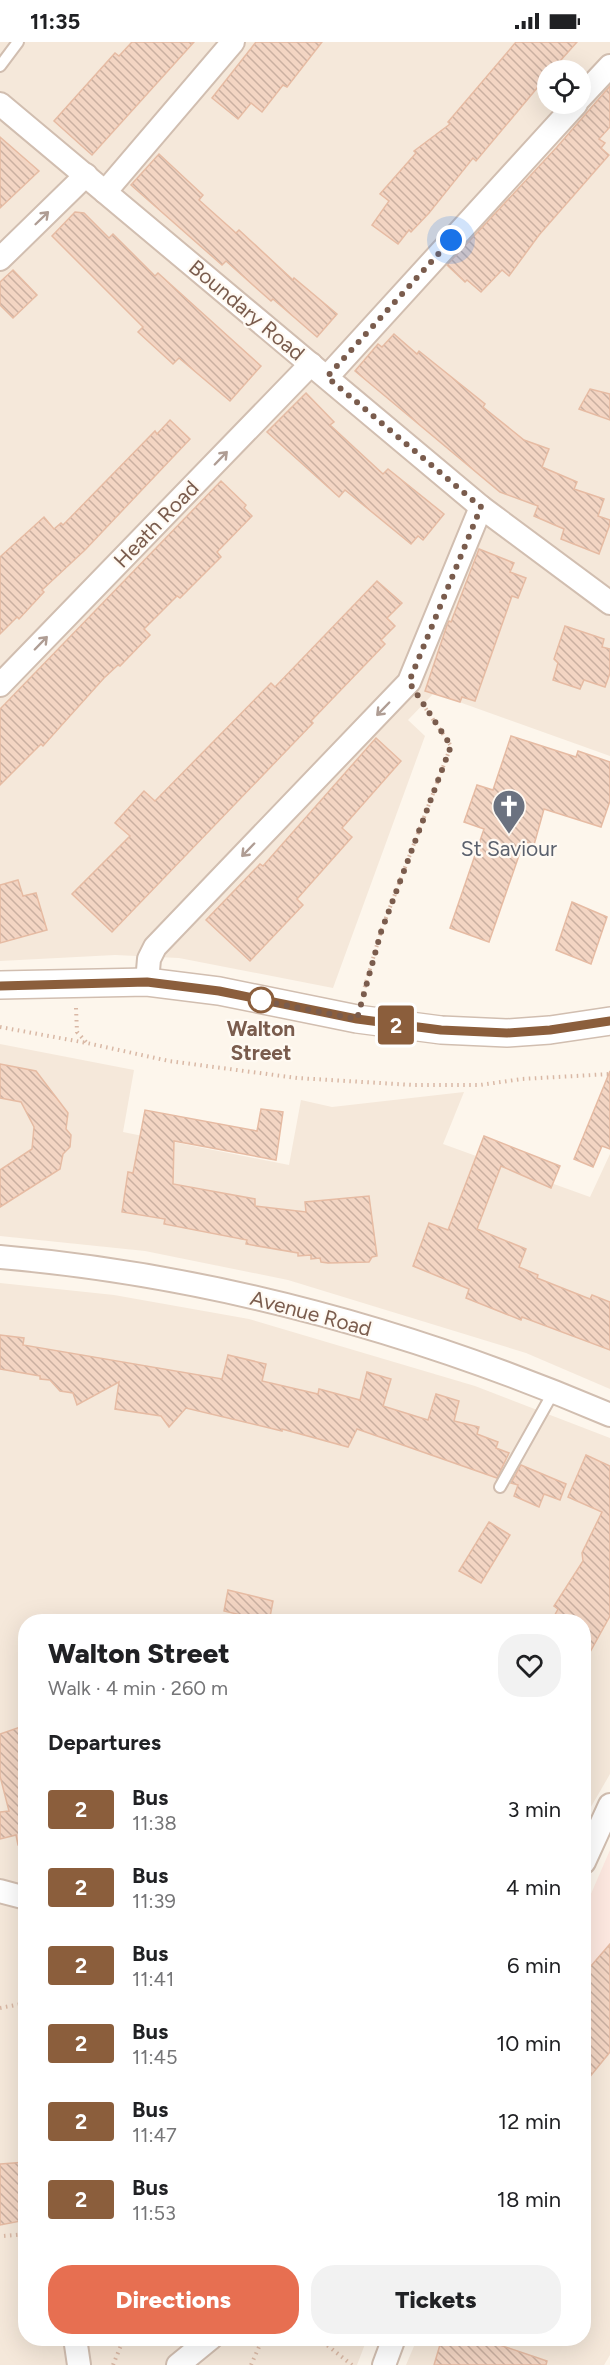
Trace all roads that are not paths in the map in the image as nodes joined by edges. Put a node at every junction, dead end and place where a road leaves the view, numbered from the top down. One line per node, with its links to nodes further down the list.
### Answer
1 (18, 42): 3 (lane)
2 (233, 42): 9 (street)
3 (0, 66)
4 (610, 66): 5 (street)
5 (591, 86)
6 (0, 104): 8 (street, Boundary Road)
7 (566, 114): 11 (street, Heath Road)
8 (86, 176): 9 (street, Boundary Road); 10 (street, one-way to 8)
9 (105, 192): 11 (street, Boundary Road)
10 (0, 259)
11 (319, 370): 12 (street, Boundary Road); 14 (street, Heath Road, one-way to 11)
12 (481, 507): 13 (street, Boundary Road); 15 (street, one-way to 15)
13 (610, 603)
14 (0, 684)
15 (147, 982): 16 (street); 17 (street)
16 (0, 986)
17 (610, 1021)
18 (0, 1257): 19 (street, Avenue Road)
19 (554, 1391): 20 (street, Avenue Road); 21 (lane)
20 (610, 1415)
21 (500, 1487)
22 (610, 1804): 23 (street)
23 (591, 1846)
24 (0, 1891): 25 (street)
25 (18, 1896)
26 (76, 2346): 29 (street)
27 (201, 2346): 30 (street)
28 (391, 2346): 31 (street)
29 (79, 2365)
30 (178, 2365)
31 (384, 2365)

